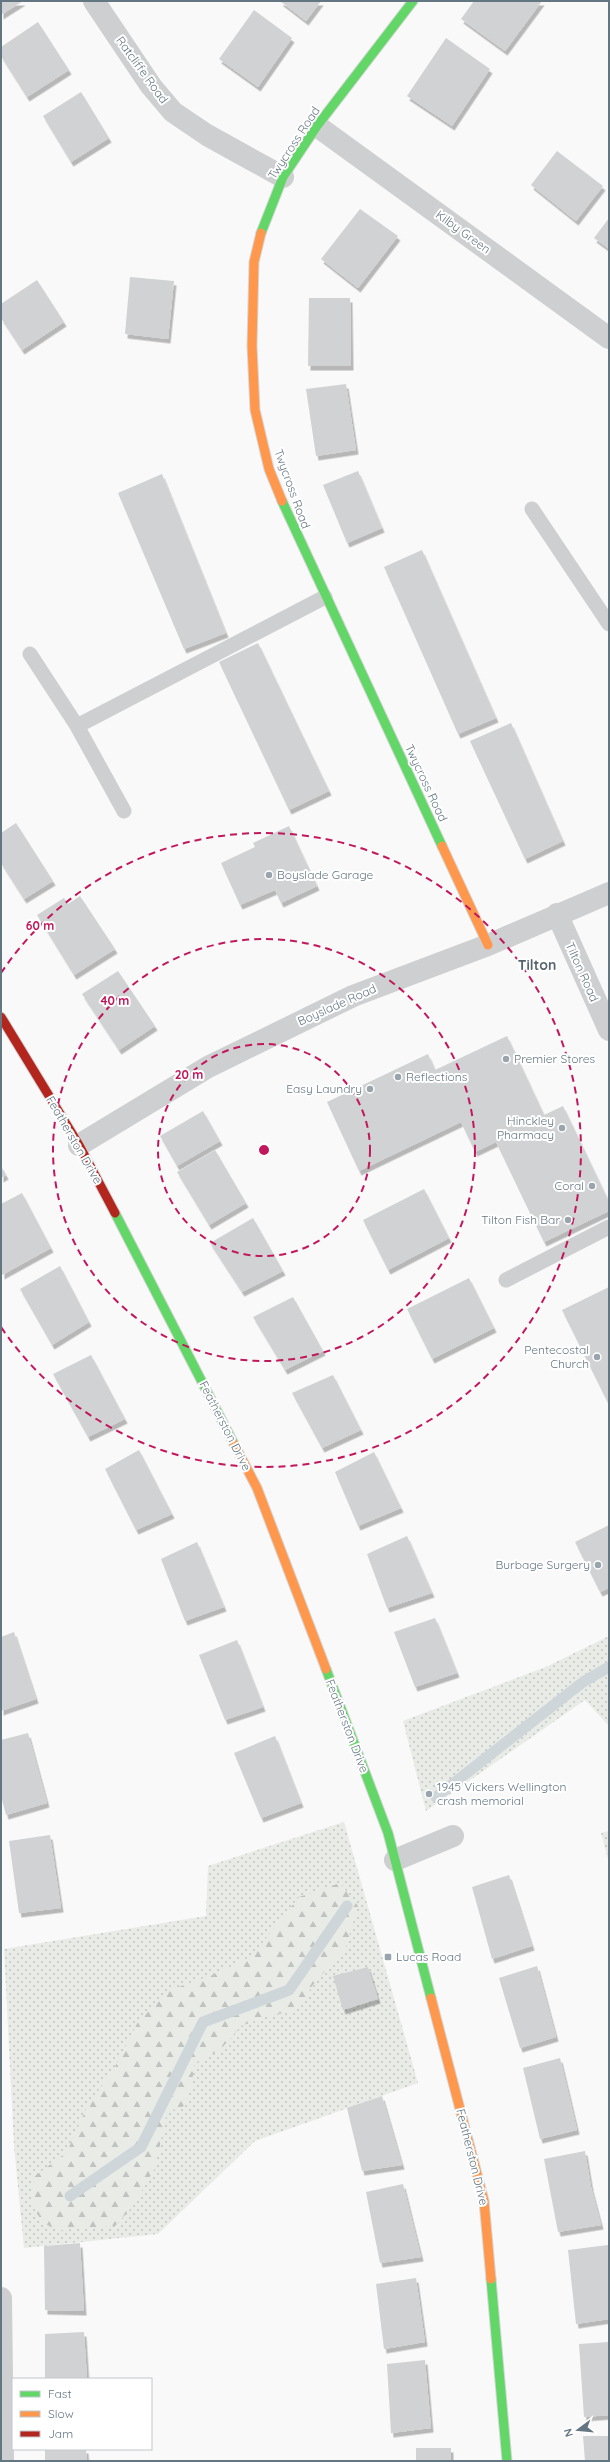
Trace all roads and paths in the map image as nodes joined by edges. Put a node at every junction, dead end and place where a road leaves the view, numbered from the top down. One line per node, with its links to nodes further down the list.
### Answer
1 (94, 1): 4 (street, Ratcliffe Road)
2 (413, 1): 3 (street, Twycross Road)
3 (317, 126): 4 (street, Twycross Road); 5 (street, Kilby Green)
4 (283, 177): 7 (street, Twycross Road)
5 (609, 338)
6 (532, 508): 8 (lane)
7 (325, 596): 10 (lane); 14 (street, Twycross Road)
8 (609, 624)
9 (30, 654): 10 (lane)
10 (77, 726): 11 (lane)
11 (124, 811)
12 (609, 893): 13 (street, Boyslade Road)
13 (557, 914): 14 (street, Boyslade Road); 16 (street, Tilton Road)
14 (488, 945): 17 (street, Boyslade Road)
15 (1, 1017): 17 (street, Featherston Drive)
16 (609, 1030)
17 (79, 1145): 21 (street, Featherston Drive)
18 (609, 1227): 19 (lane)
19 (506, 1280)
20 (453, 1836): 21 (street)
21 (395, 1860): 24 (street, Featherston Drive)
22 (1, 2298): 23 (street)
23 (3, 2461)
24 (507, 2461)

